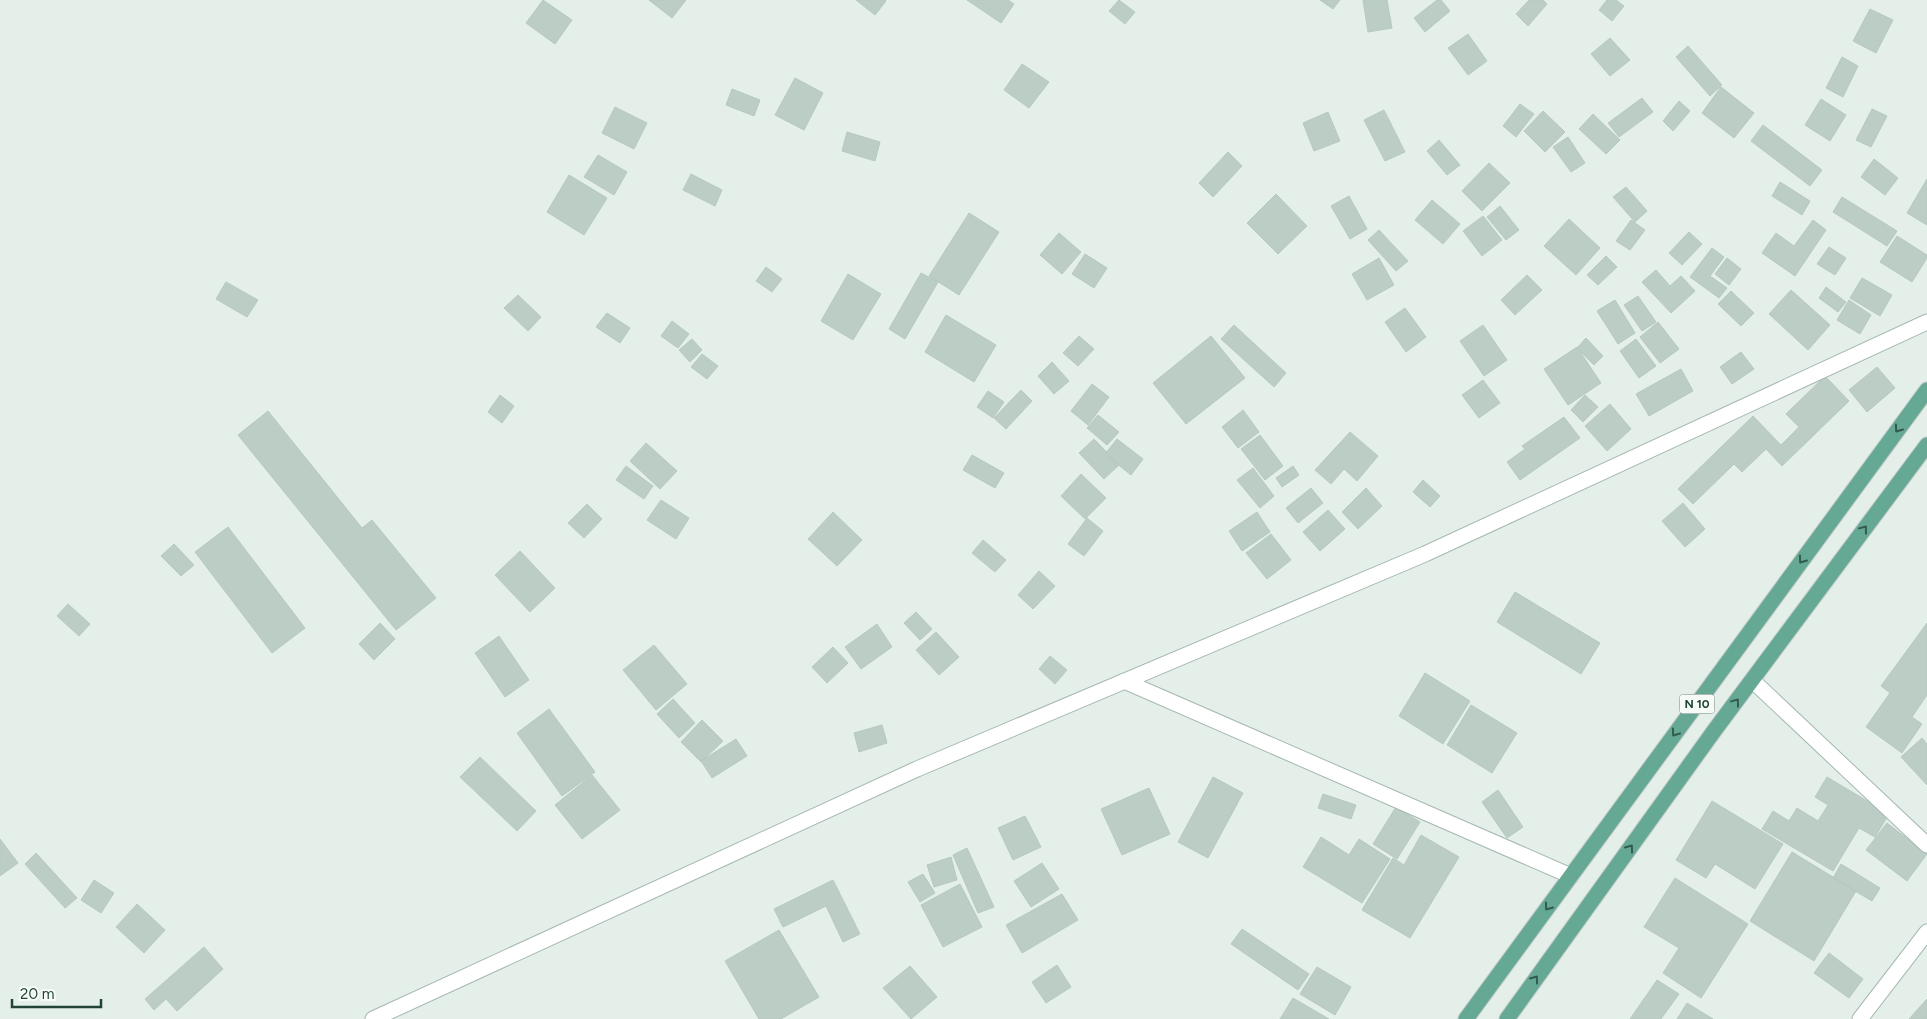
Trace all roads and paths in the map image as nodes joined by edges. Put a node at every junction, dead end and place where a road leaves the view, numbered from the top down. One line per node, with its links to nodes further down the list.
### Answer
1 (1927, 322): 5 (street)
2 (1927, 390): 7 (main road, N 10, one-way to 7)
3 (1927, 445): 4 (main road, N 10, one-way to 3)
4 (1752, 680): 6 (street); 11 (main road, N 10, one-way to 4)
5 (1124, 682): 7 (street); 9 (street)
6 (1927, 845)
7 (1570, 876): 10 (main road, N 10, one-way to 10)
8 (1927, 932): 12 (street)
9 (372, 1019)
10 (1466, 1019)
11 (1507, 1019)
12 (1860, 1019)

